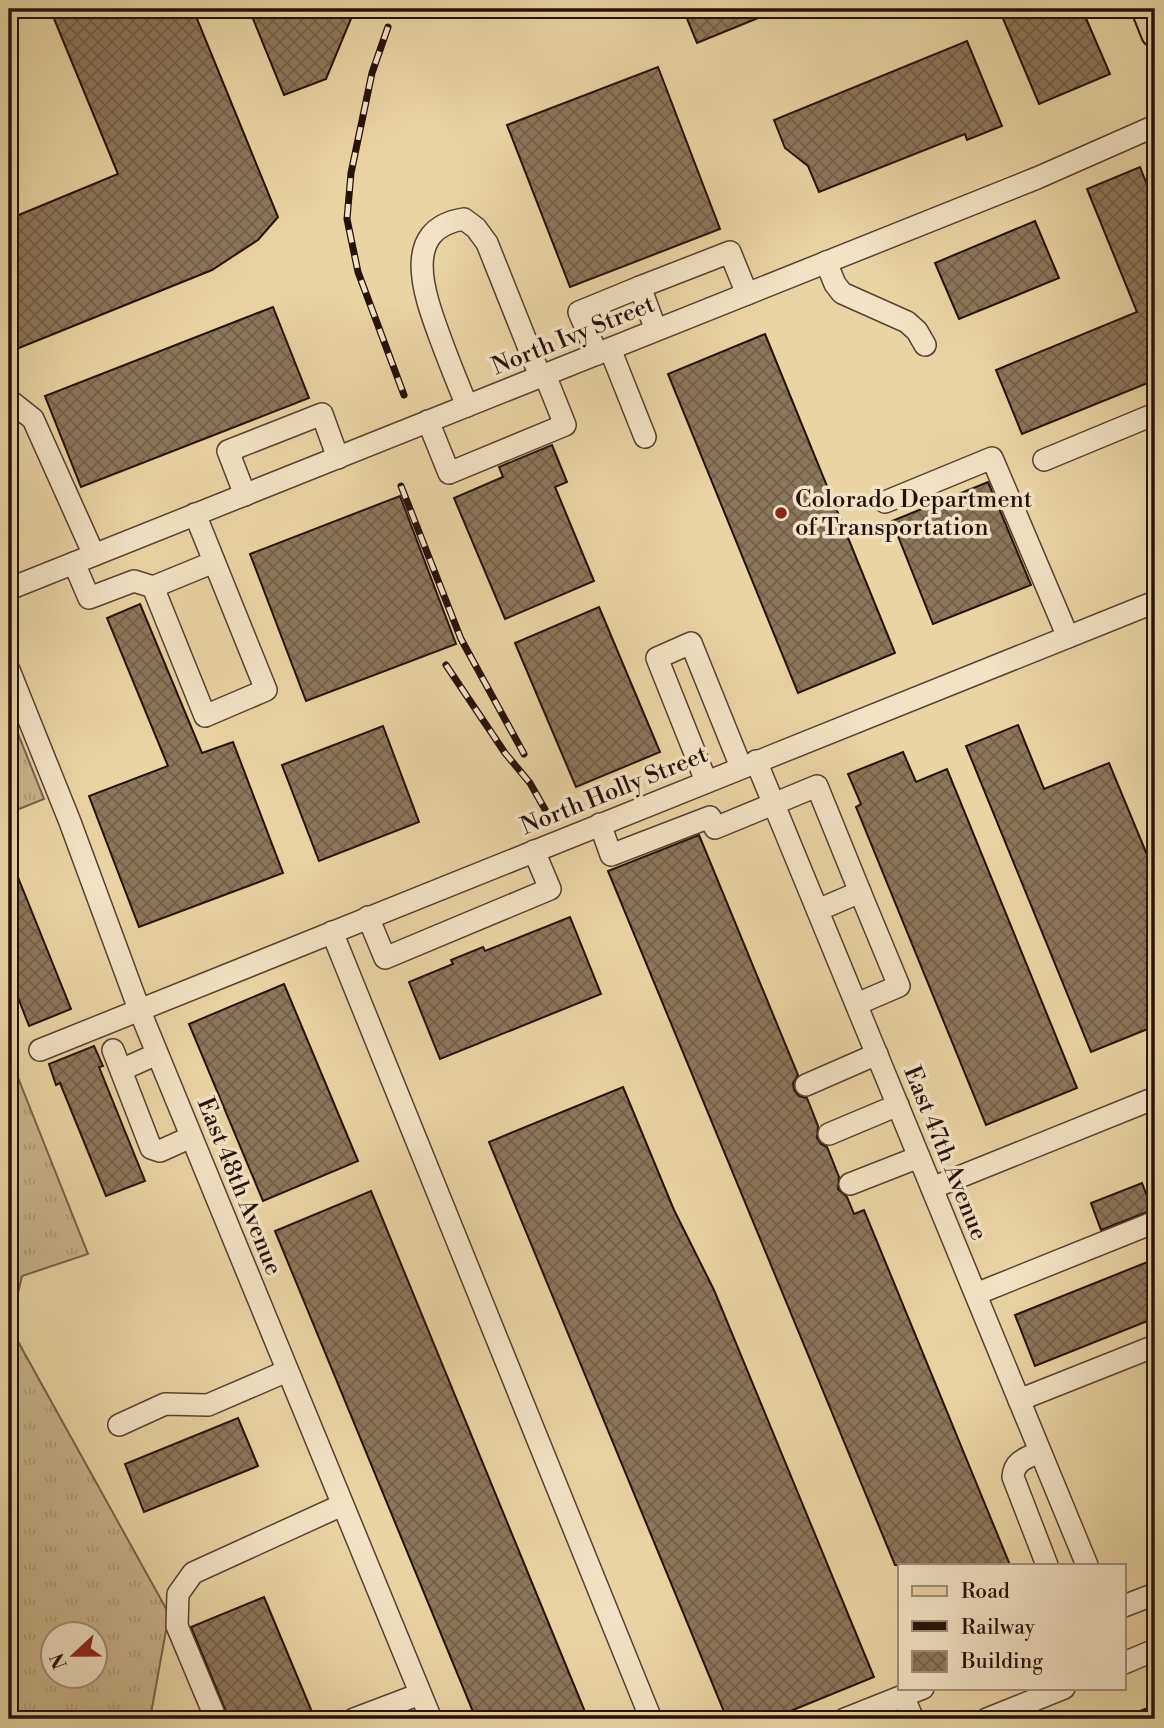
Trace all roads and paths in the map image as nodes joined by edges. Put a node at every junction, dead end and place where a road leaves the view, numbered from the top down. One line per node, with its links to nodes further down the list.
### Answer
1 (1145, 9): 2 (main road)
2 (1155, 34)
3 (1155, 126): 4 (street, North Ivy Street)
4 (826, 262): 6 (street, North Ivy Street); 8 (street)
5 (640, 287): 6 (street); 7 (street); 9 (street)
6 (747, 294): 7 (street, North Ivy Street)
7 (656, 330): 9 (street, North Ivy Street)
8 (925, 345)
9 (603, 351): 10 (street, North Ivy Street); 15 (street)
10 (543, 376): 12 (street, North Ivy Street); 12 (street); 14 (street)
11 (9, 400): 21 (street)
12 (467, 406): 14 (street, North Ivy Street)
13 (1155, 414): 17 (street)
14 (428, 421): 16 (street, North Ivy Street)
15 (645, 437)
16 (338, 457): 18 (street, North Ivy Street); 18 (street)
17 (1044, 460)
18 (245, 495): 20 (street, North Ivy Street)
19 (885, 502): 29 (street)
20 (195, 514): 21 (street, North Ivy Street); 22 (street)
21 (94, 555): 23 (street, North Ivy Street)
22 (214, 562): 24 (street); 24 (street)
23 (74, 563): 24 (street); 26 (street, North Ivy Street)
24 (153, 587)
25 (1155, 588): 28 (street, North Holly Street)
26 (9, 589)
27 (1155, 602): 28 (street, North Holly Street)
28 (1108, 620): 29 (street, North Holly Street)
29 (1068, 637): 31 (street, North Holly Street)
30 (9, 670): 41 (street, East 48th Avenue)
31 (749, 764): 32 (street, North Holly Street); 32 (street, East 47th Avenue); 33 (street, East 47th Avenue)
32 (706, 781): 34 (street, North Holly Street)
33 (774, 804): 34 (street); 36 (street); 37 (street, East 47th Avenue)
34 (600, 824): 35 (street, North Holly Street)
35 (534, 851): 38 (street, North Holly Street); 38 (street)
36 (860, 892): 37 (street); 40 (street)
37 (818, 910): 40 (street, East 47th Avenue)
38 (368, 917): 39 (street, North Holly Street)
39 (331, 932): 41 (street, North Holly Street); 73 (street)
40 (857, 1004): 44 (street, East 47th Avenue)
41 (139, 1010): 42 (street, North Holly Street); 43 (street, East 48th Avenue)
42 (40, 1050)
43 (157, 1054): 49 (street, East 48th Avenue); 49 (street)
44 (877, 1054): 45 (street); 47 (street, East 47th Avenue)
45 (806, 1086)
46 (1155, 1098): 52 (street)
47 (898, 1105): 48 (street); 50 (street, East 47th Avenue)
48 (829, 1135)
49 (191, 1137): 56 (street, East 48th Avenue)
50 (919, 1157): 51 (street); 52 (street, East 47th Avenue)
51 (850, 1184)
52 (932, 1188): 54 (street, East 47th Avenue)
53 (1155, 1222): 54 (street)
54 (975, 1294): 57 (street, East 47th Avenue)
55 (1155, 1346): 57 (street)
56 (287, 1371): 58 (street); 60 (street, East 48th Avenue)
57 (1019, 1401): 59 (street, East 47th Avenue)
58 (119, 1425)
59 (1040, 1452): 61 (street); 62 (street, East 47th Avenue)
60 (342, 1505): 69 (street, East 48th Avenue); 70 (street)
61 (1047, 1564)
62 (1087, 1564)
63 (1155, 1594): 64 (street)
64 (1126, 1605)
65 (1155, 1650): 66 (street)
66 (1126, 1662)
67 (1059, 1690): 76 (street)
68 (913, 1692): 74 (street); 75 (street)
69 (420, 1694): 71 (street); 72 (street, East 48th Avenue)
70 (216, 1719)
71 (354, 1719)
72 (430, 1719)
73 (651, 1719)
74 (845, 1719)
75 (913, 1719)
76 (987, 1719)

